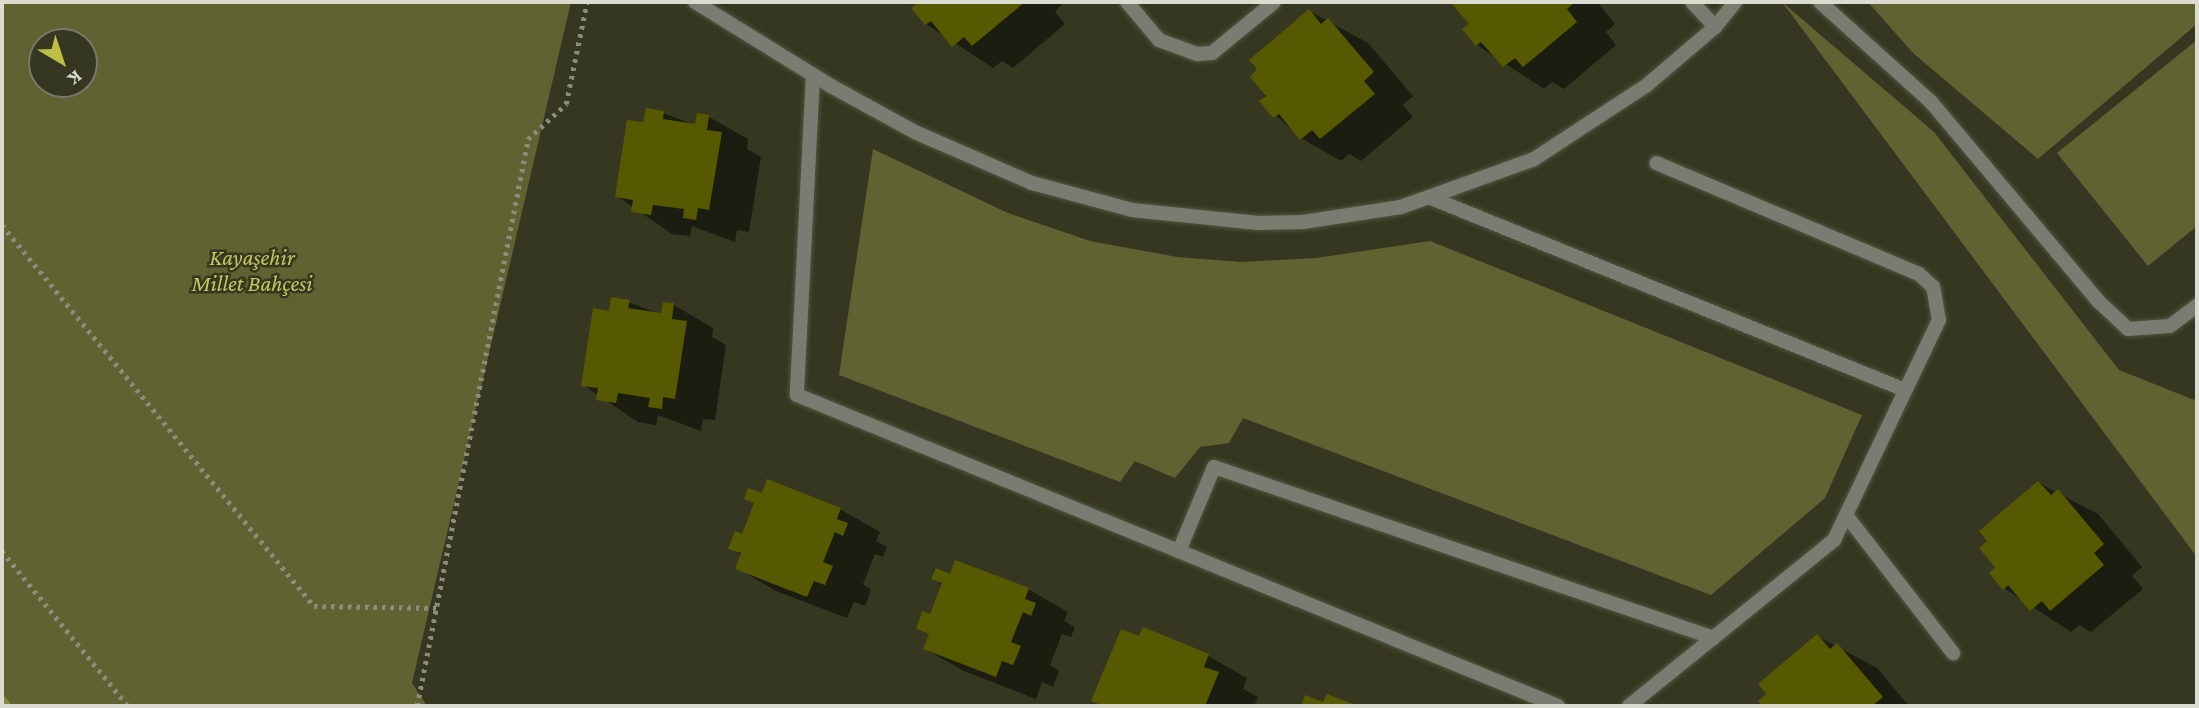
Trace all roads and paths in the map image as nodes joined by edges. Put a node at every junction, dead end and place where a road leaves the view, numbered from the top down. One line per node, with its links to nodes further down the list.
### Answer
1 (587, 2): 18 (path)
2 (695, 2): 9 (street)
3 (1127, 2): 4 (street)
4 (1274, 2)
5 (1692, 2): 8 (street)
6 (1735, 2): 8 (street)
7 (1820, 2): 13 (street)
8 (1714, 27): 11 (street)
9 (813, 75): 11 (street); 17 (street)
10 (1656, 163): 14 (street)
11 (1430, 198): 14 (street)
12 (2, 225): 18 (path)
13 (2197, 306)
14 (1905, 390): 15 (street)
15 (1846, 515): 19 (street); 20 (street)
16 (2, 551): 21 (path)
17 (1179, 551): 19 (street); 23 (street)
18 (439, 608): 22 (path)
19 (1714, 638): 24 (street)
20 (1952, 653)
21 (128, 706)
22 (417, 706)
23 (1558, 706)
24 (1629, 706)

